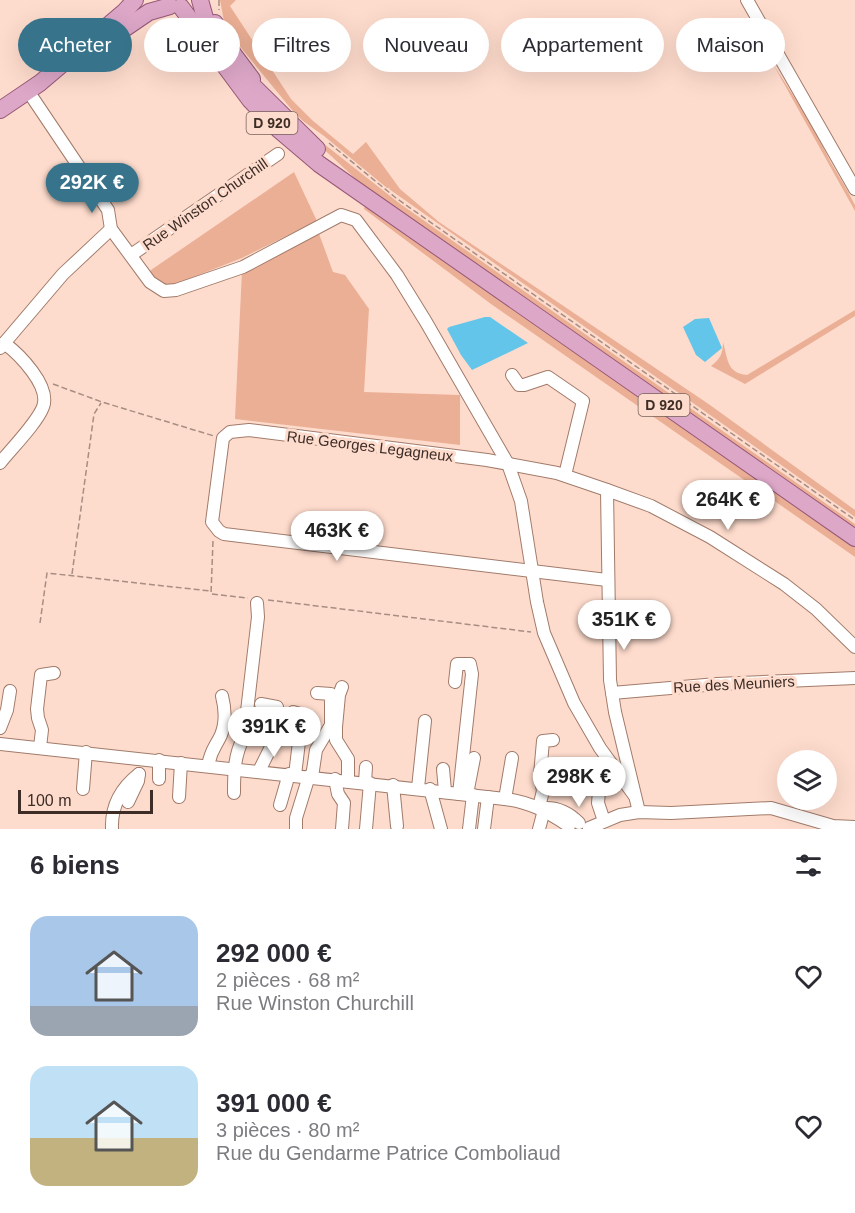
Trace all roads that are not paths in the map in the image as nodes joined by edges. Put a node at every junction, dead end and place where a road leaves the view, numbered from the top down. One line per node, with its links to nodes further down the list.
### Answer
1 (135, 0): 6 (main road)
2 (199, 0): 5 (main road); 8 (main road, D 920)
3 (209, 0): 8 (main road, D 920)
4 (747, 0): 10 (street)
5 (169, 4): 6 (main road); 11 (main road, D 920)
6 (34, 87): 7 (main road); 12 (street, Rue Winston Churchill)
7 (0, 110)
8 (279, 112): 11 (main road, D 920)
9 (278, 154): 13 (street, Rue Winston Churchill)
10 (855, 189)
11 (390, 212): 20 (main road, D 920)
12 (111, 229): 13 (street, Rue Winston Churchill); 14 (street)
13 (131, 255): 17 (street)
14 (2, 345): 16 (street)
15 (512, 375): 18 (street)
16 (0, 463)
17 (508, 464): 18 (street, Rue Georges Legagneux); 21 (street); 21 (street, Rue Georges Legagneux)
18 (565, 476): 19 (street)
19 (607, 490): 22 (street); 24 (street)
20 (855, 538)
21 (532, 571): 22 (street); 65 (street)
22 (607, 580): 31 (street)
23 (260, 601): 49 (street)
24 (855, 647)
25 (54, 673): 39 (street)
26 (855, 678): 31 (street, Rue des Meuniers)
27 (455, 682): 64 (street)
28 (342, 687): 56 (street)
29 (10, 691): 36 (street)
30 (317, 693): 53 (street)
31 (612, 693): 65 (street)
32 (222, 696): 46 (street)
33 (261, 704): 50 (street)
34 (293, 712): 52 (street)
35 (424, 721): 59 (street)
36 (0, 728)
37 (553, 740): 70 (street)
38 (0, 744): 39 (street)
39 (40, 747): 40 (street)
40 (86, 752): 41 (street); 60 (street)
41 (140, 758): 44 (street); 51 (street)
42 (474, 758): 64 (street)
43 (512, 758): 67 (street)
44 (159, 760): 45 (street); 54 (street)
45 (181, 763): 46 (street); 66 (street)
46 (208, 766): 49 (street)
47 (366, 768): 57 (street)
48 (443, 768): 61 (street)
49 (234, 769): 50 (street); 63 (street)
50 (259, 771): 52 (street)
51 (139, 774): 68 (street); 76 (street)
52 (292, 775): 53 (street); 69 (street)
53 (311, 777): 55 (street); 77 (street)
54 (159, 779)
55 (335, 779): 56 (street); 78 (street)
56 (348, 781): 57 (street)
57 (367, 783): 58 (street); 79 (street)
58 (393, 785): 59 (street); 73 (street)
59 (424, 788): 61 (street); 80 (street)
60 (83, 789)
61 (445, 791): 64 (street)
62 (599, 791): 72 (street)
63 (234, 793)
64 (473, 795): 67 (street); 81 (street); 82 (street); 83 (street)
65 (634, 795): 71 (street)
66 (179, 797)
67 (505, 799): 70 (street)
68 (128, 802)
69 (280, 806)
70 (542, 809): 74 (street); 84 (street)
71 (639, 812): 72 (street); 75 (street)
72 (604, 821): 74 (street)
73 (397, 826)
74 (579, 827)
75 (855, 827)
76 (112, 829)
77 (296, 829)
78 (342, 829)
79 (366, 829)
80 (441, 829)
81 (469, 829)
82 (477, 829)
83 (484, 829)
84 (539, 829)

